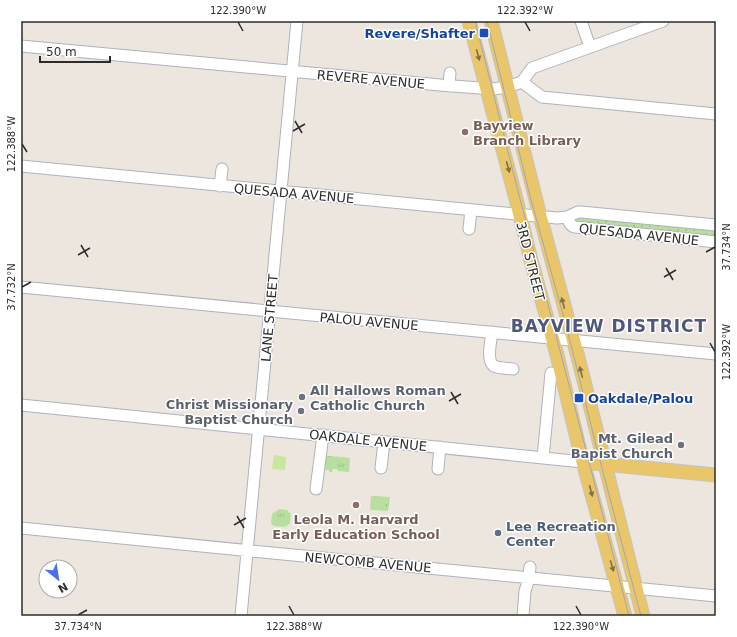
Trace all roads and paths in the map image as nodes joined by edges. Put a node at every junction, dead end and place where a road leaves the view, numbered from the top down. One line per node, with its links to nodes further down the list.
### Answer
1 (297, 21): 8 (street, LANE STREET)
2 (469, 21): 13 (main road, 3RD STREET, one-way to 13)
3 (491, 21): 12 (main road, 3RD STREET)
4 (581, 21): 7 (street)
5 (663, 21): 7 (street)
6 (21, 46): 8 (street, REVERE AVENUE)
7 (590, 47): 10 (street)
8 (292, 72): 11 (street, REVERE AVENUE); 18 (street, LANE STREET)
9 (450, 73): 11 (street)
10 (522, 82): 12 (street, REVERE AVENUE); 14 (street)
11 (449, 86): 13 (street, REVERE AVENUE)
12 (507, 87): 13 (street, REVERE AVENUE); 21 (main road, 3RD STREET)
13 (487, 88): 20 (main road, 3RD STREET, one-way to 20)
14 (716, 114)
15 (21, 166): 17 (street, QUESADA AVENUE)
16 (222, 169): 17 (street)
17 (220, 186): 18 (street, QUESADA AVENUE)
18 (281, 191): 19 (street, QUESADA AVENUE); 27 (street, LANE STREET)
19 (471, 210): 20 (street, QUESADA AVENUE); 24 (street)
20 (520, 214): 21 (street, QUESADA AVENUE); 29 (main road, 3RD STREET)
21 (540, 216): 22 (street, QUESADA AVENUE); 30 (main road, 3RD STREET, one-way to 21)
22 (567, 217): 23 (street, QUESADA AVENUE); 25 (street, QUESADA AVENUE)
23 (716, 225)
24 (469, 229)
25 (716, 242)
26 (21, 287): 27 (street, PALOU AVENUE)
27 (270, 312): 28 (street, PALOU AVENUE); 35 (street, LANE STREET)
28 (492, 332): 29 (street, PALOU AVENUE); 32 (street)
29 (552, 338): 30 (street, PALOU AVENUE); 40 (main road, 3RD STREET)
30 (573, 340): 31 (street, PALOU AVENUE); 41 (main road, 3RD STREET, one-way to 30)
31 (716, 354)
32 (513, 369)
33 (551, 373): 39 (street)
34 (21, 405): 35 (street, OAKDALE AVENUE)
35 (258, 429): 36 (street, OAKDALE AVENUE); 47 (street, LANE STREET)
36 (323, 435): 37 (street, OAKDALE AVENUE); 45 (street)
37 (384, 442): 38 (street, OAKDALE AVENUE); 42 (street)
38 (440, 447): 39 (street, OAKDALE AVENUE); 43 (street)
39 (543, 458): 40 (street, OAKDALE AVENUE)
40 (583, 462): 41 (main road, OAKDALE AVENUE); 49 (main road, 3RD STREET, one-way to 49)
41 (604, 464): 44 (main road, OAKDALE AVENUE); 50 (main road, 3RD STREET)
42 (381, 468)
43 (438, 468)
44 (716, 475)
45 (316, 489)
46 (21, 528): 47 (street, NEWCOMB AVENUE)
47 (247, 550): 48 (street, NEWCOMB AVENUE); 52 (street, LANE STREET)
48 (530, 572): 49 (street, NEWCOMB AVENUE); 53 (street)
49 (617, 586): 50 (street, NEWCOMB AVENUE); 54 (main road, 3RD STREET)
50 (636, 588): 51 (street, NEWCOMB AVENUE); 55 (main road, 3RD STREET)
51 (716, 596)
52 (241, 616)
53 (523, 616)
54 (625, 616)
55 (644, 616)

